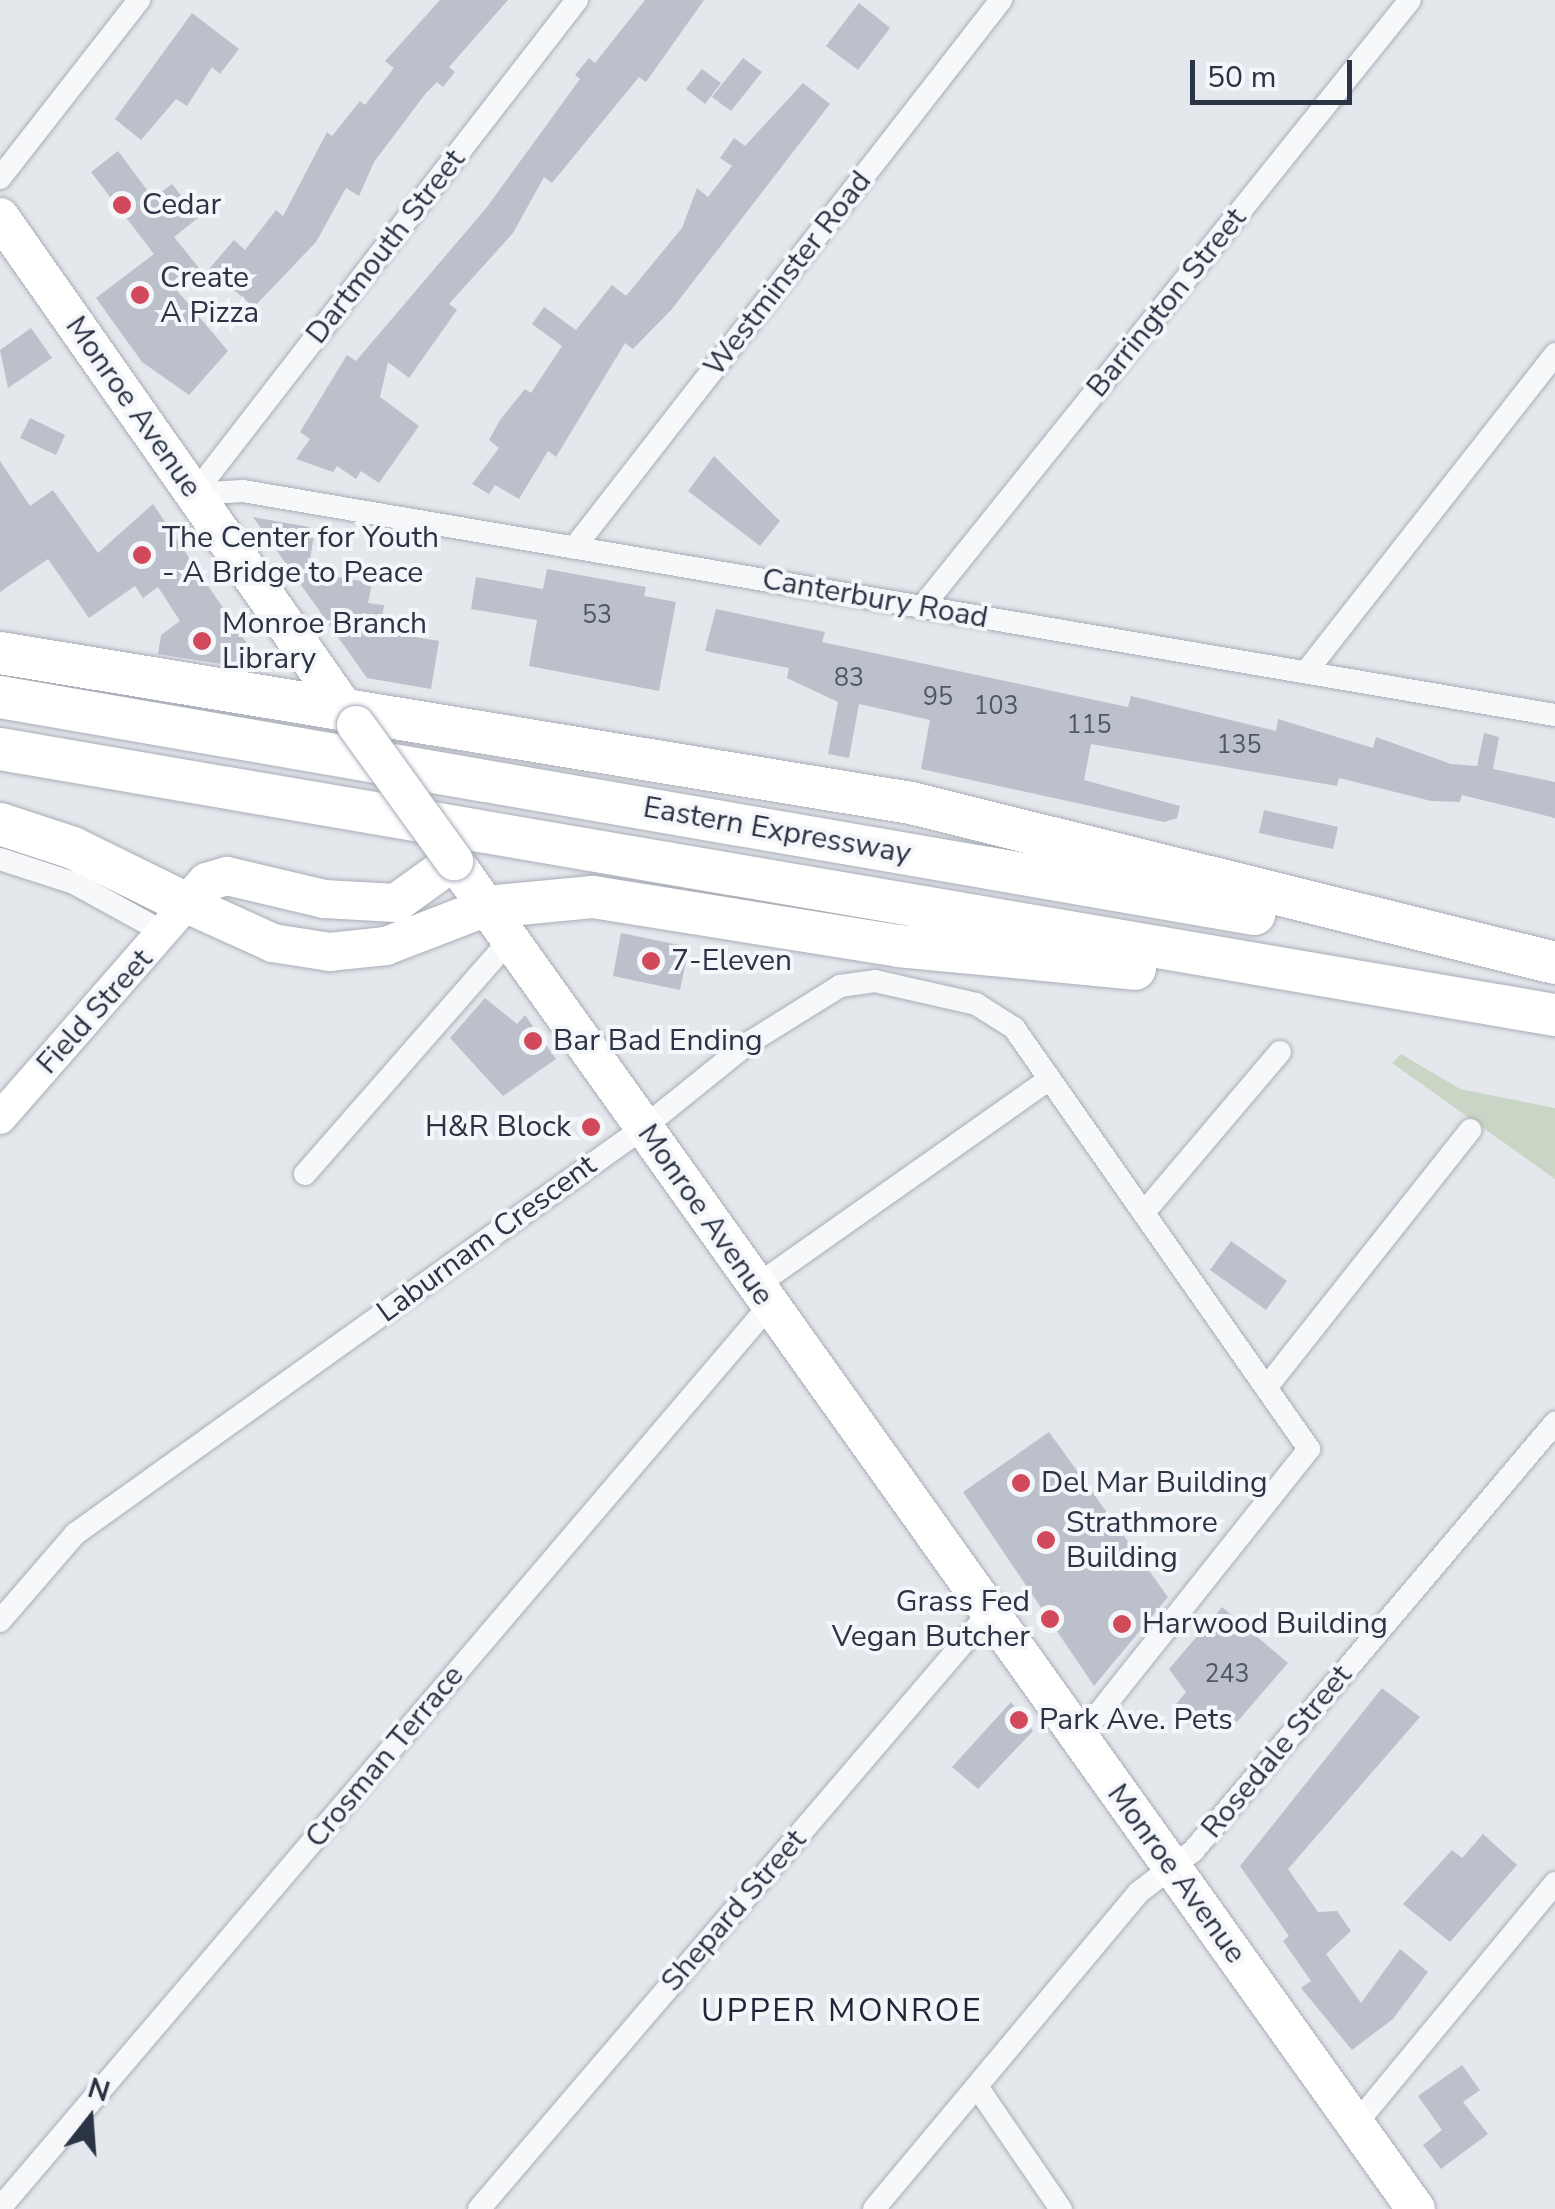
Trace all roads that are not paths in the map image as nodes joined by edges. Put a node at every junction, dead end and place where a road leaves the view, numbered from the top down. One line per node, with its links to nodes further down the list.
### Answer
1 (139, 0): 5 (street)
2 (577, 0): 8 (street, Dartmouth Street)
3 (1001, 0): 9 (street, Westminster Road)
4 (1410, 0): 10 (street, Barrington Street)
5 (0, 178)
6 (0, 217): 8 (main road, Monroe Avenue)
7 (1555, 354): 12 (street)
8 (194, 494): 9 (street, Canterbury Road); 14 (main road, Monroe Avenue)
9 (574, 548): 10 (street, Canterbury Road)
10 (923, 606): 12 (street, Canterbury Road)
11 (0, 653): 14 (highway)
12 (1306, 672): 15 (street, Canterbury Road)
13 (0, 698): 22 (highway, Eastern Expressway)
14 (348, 715): 19 (main road, Monroe Avenue, bridge); 22 (highway)
15 (1555, 715)
16 (0, 749): 23 (highway, Eastern Expressway)
17 (0, 824): 20 (highway)
18 (0, 859): 20 (street)
19 (454, 861): 20 (main road); 21 (main road, Monroe Avenue)
20 (176, 918): 21 (main road); 27 (street, Field Street)
21 (499, 924): 23 (highway); 28 (main road, Monroe Avenue); 30 (street)
22 (1555, 964)
23 (1448, 997): 24 (highway, Eastern Expressway)
24 (1555, 1016)
25 (1280, 1052): 31 (street)
26 (1050, 1078): 28 (street, Laburnam Crescent); 31 (street); 32 (street, Crosman Terrace)
27 (4, 1109)
28 (643, 1128): 32 (main road, Monroe Avenue); 36 (street, Laburnam Crescent)
29 (1470, 1130): 33 (street)
30 (305, 1174)
31 (1146, 1210): 33 (street)
32 (762, 1296): 35 (main road, Monroe Avenue); 42 (street, Crosman Terrace)
33 (1269, 1384): 37 (street)
34 (1555, 1423): 38 (street, Rosedale Street)
35 (989, 1613): 37 (main road, Monroe Avenue); 43 (street, Shepard Street)
36 (0, 1620)
37 (1078, 1739): 38 (main road, Monroe Avenue)
38 (1170, 1867): 40 (street, Rosedale Street); 41 (main road, Monroe Avenue)
39 (1555, 1883): 41 (street)
40 (978, 2088): 44 (street, Rosedale Street); 45 (street)
41 (1355, 2124): 46 (main road, Monroe Avenue)
42 (0, 2208)
43 (479, 2209)
44 (874, 2209)
45 (1061, 2209)
46 (1416, 2209)

